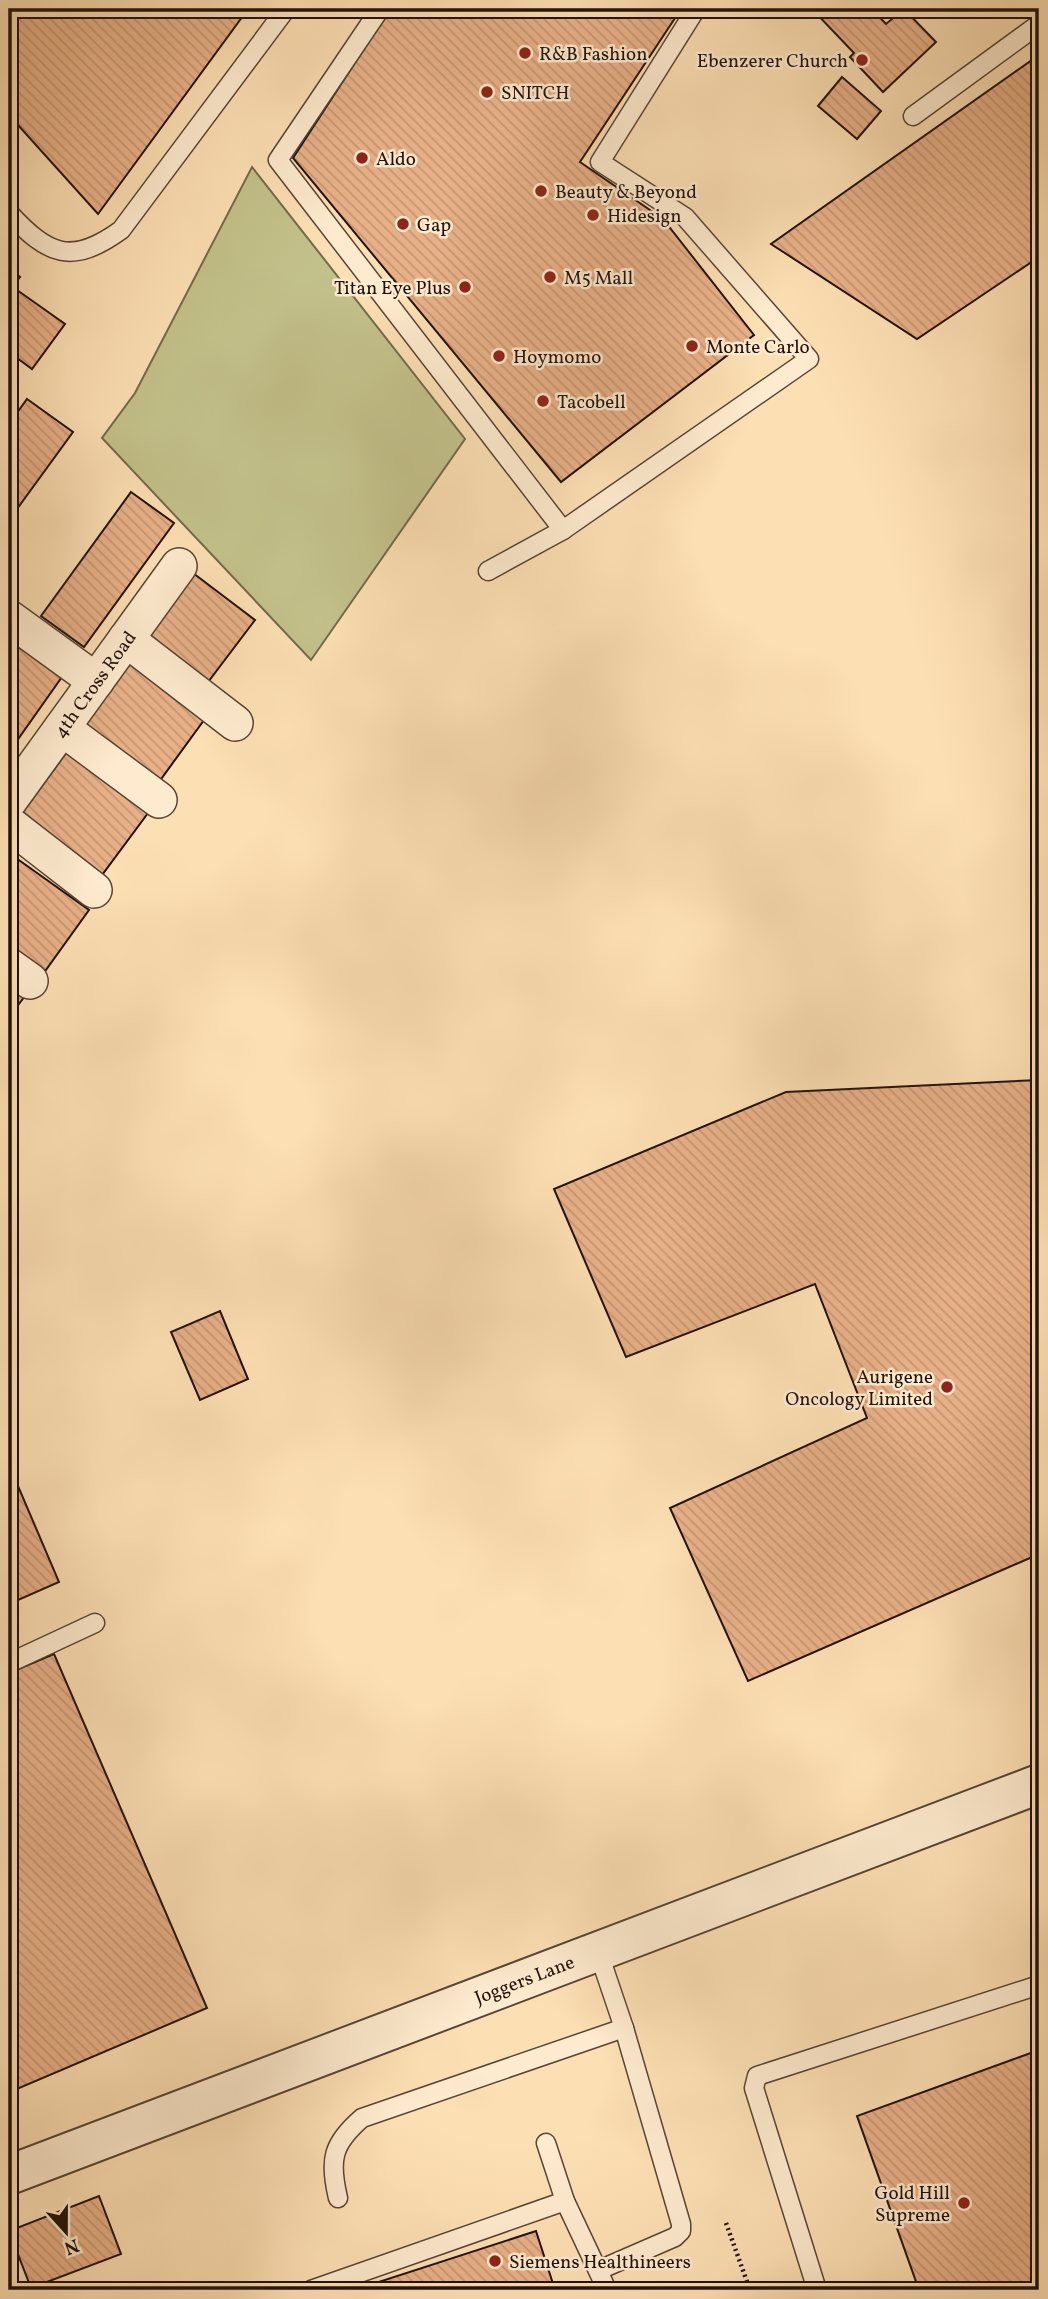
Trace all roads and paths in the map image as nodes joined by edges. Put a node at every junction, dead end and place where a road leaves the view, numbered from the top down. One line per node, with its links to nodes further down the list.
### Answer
1 (286, 9): 6 (lane)
2 (380, 9): 7 (lane)
3 (696, 9): 7 (lane)
4 (1039, 24): 5 (lane)
5 (913, 116)
6 (9, 213)
7 (563, 530): 9 (lane)
8 (179, 566): 11 (street, 4th Cross Road)
9 (488, 571)
10 (9, 618): 12 (street)
11 (126, 639): 12 (street, 4th Cross Road); 13 (street)
12 (96, 681): 14 (street, 4th Cross Road)
13 (235, 723)
14 (62, 728): 15 (street); 16 (street, 4th Cross Road)
15 (159, 800)
16 (9, 801)
17 (9, 824): 18 (street)
18 (94, 890)
19 (95, 1623): 20 (lane)
20 (9, 1663)
21 (1039, 1784): 22 (street, Joggers Lane)
22 (598, 1951): 24 (lane); 26 (street, Joggers Lane)
23 (1039, 1985): 34 (lane)
24 (624, 2028): 27 (lane); 30 (lane)
25 (546, 2143): 28 (lane)
26 (9, 2175)
27 (338, 2198)
28 (565, 2201): 30 (lane); 31 (lane)
29 (726, 2223): 33 (path)
30 (599, 2270): 32 (lane)
31 (311, 2290)
32 (607, 2290)
33 (750, 2290)
34 (817, 2290)

